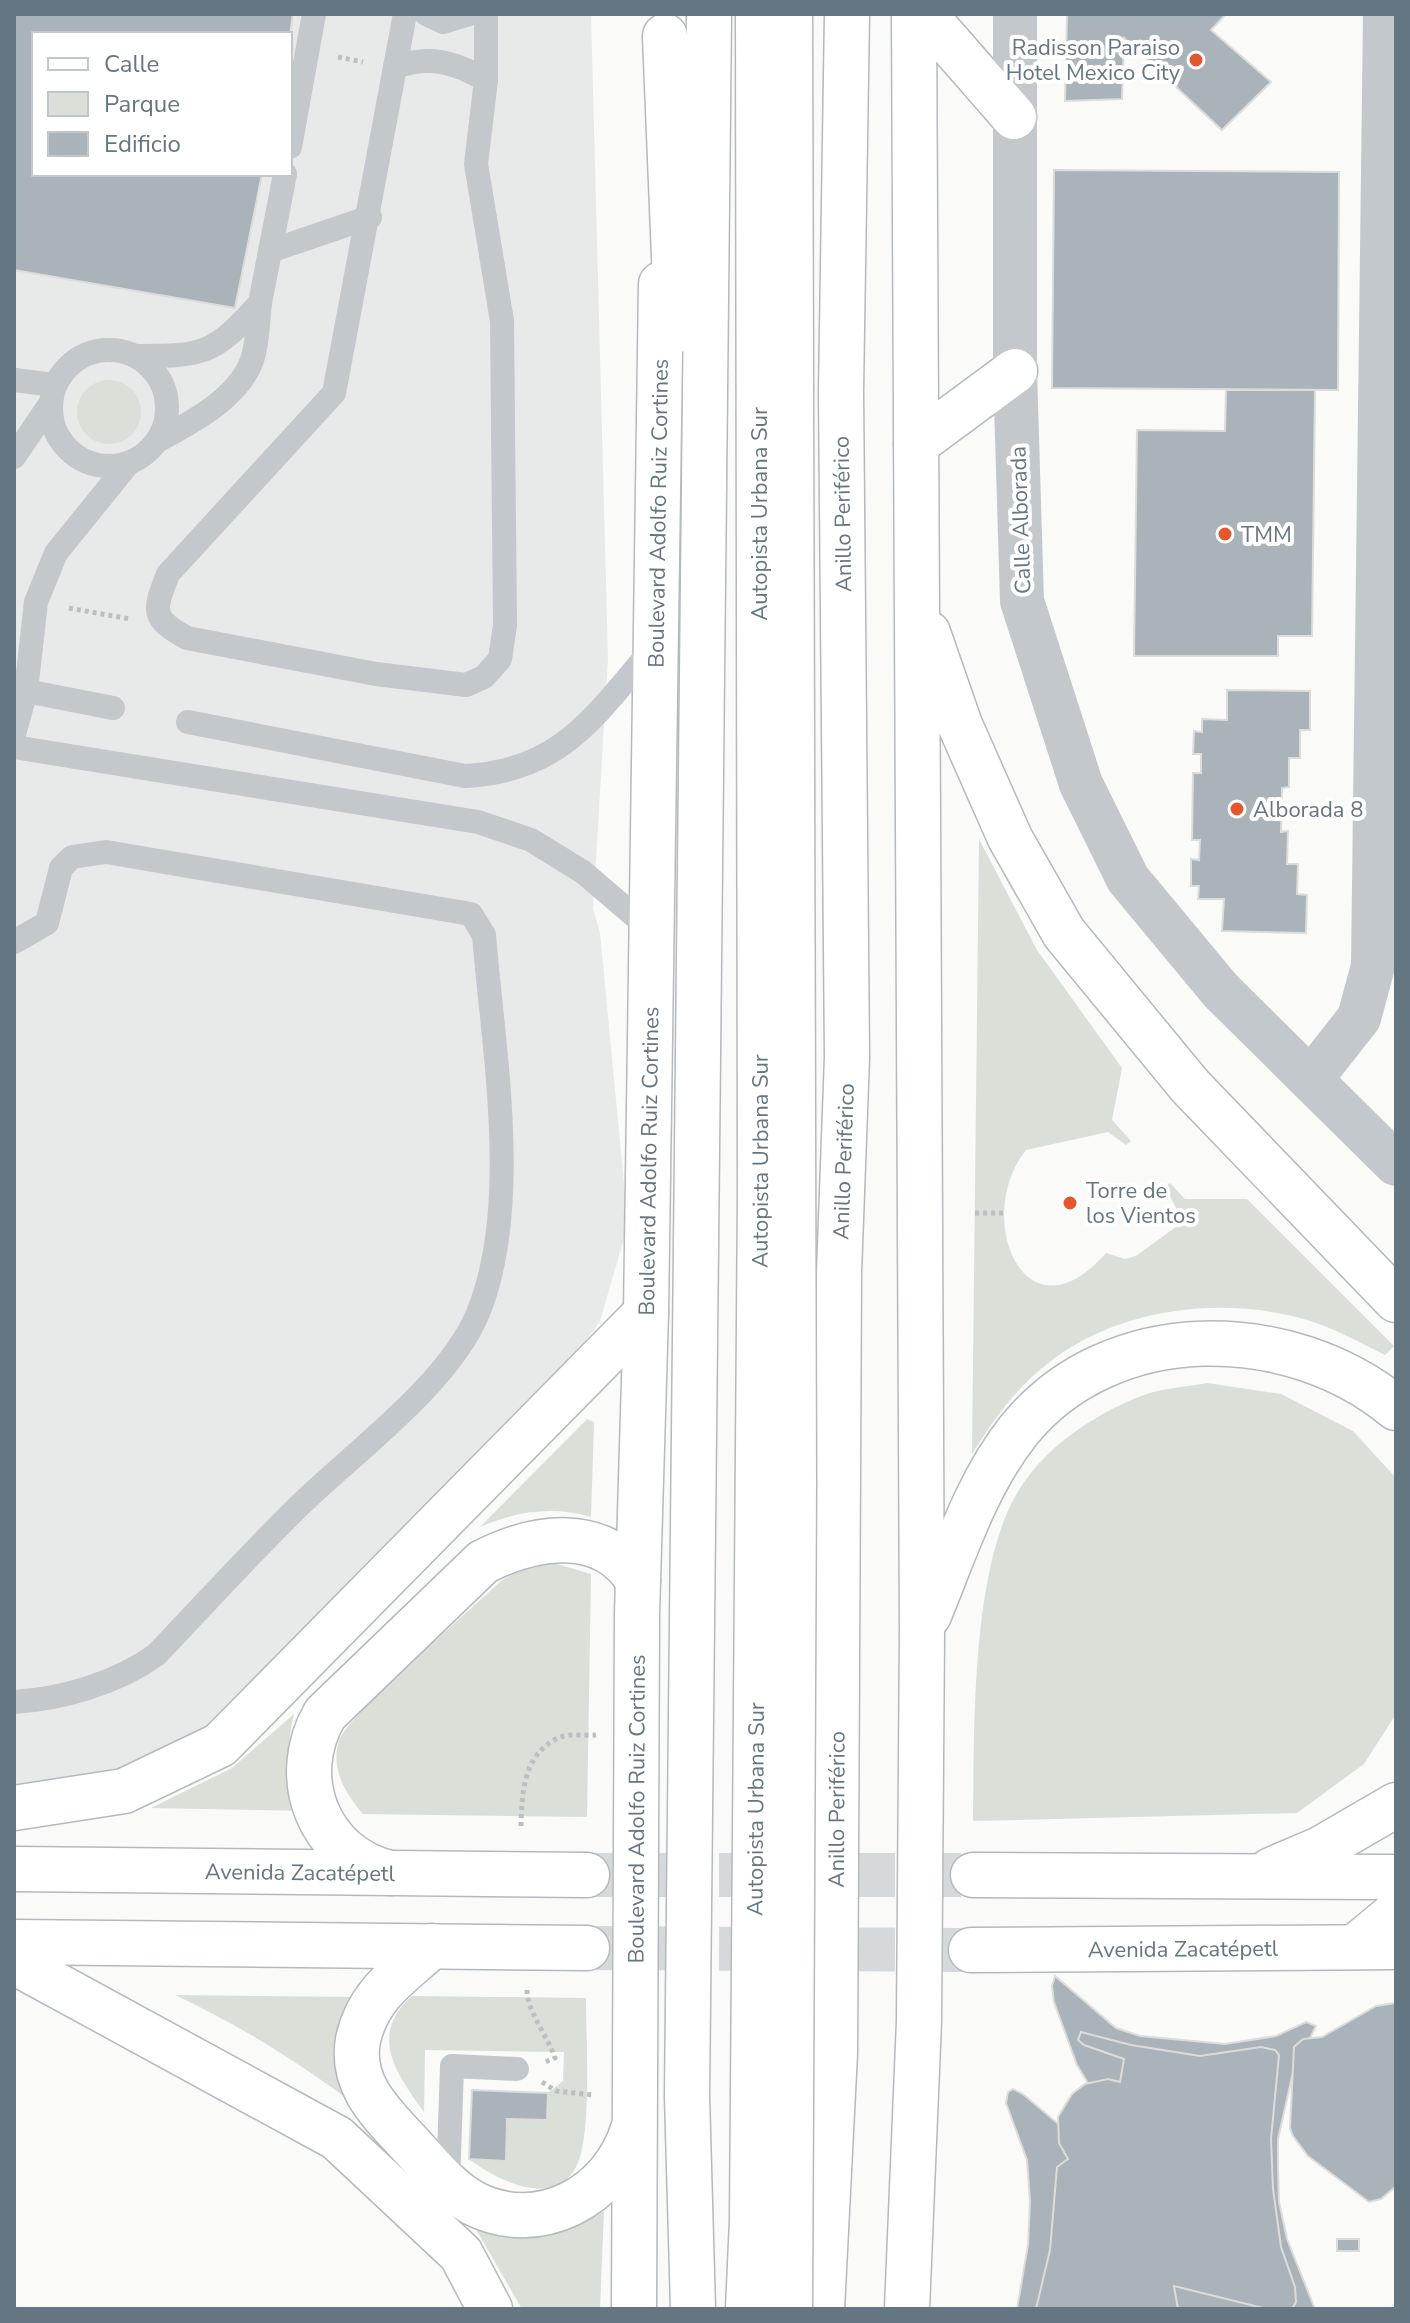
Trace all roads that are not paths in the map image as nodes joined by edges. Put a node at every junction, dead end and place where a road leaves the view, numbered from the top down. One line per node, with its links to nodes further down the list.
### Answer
1 (314, 14): 19 (lane)
2 (405, 14): 15 (lane)
3 (426, 14): 4 (lane)
4 (469, 14)
5 (486, 14): 16 (lane)
6 (709, 14): 40 (main road)
7 (758, 14): 72 (main road, Autopista Urbana Sur, bridge)
8 (790, 14): 73 (main road, Autopista Urbana Sur, bridge)
9 (847, 14): 74 (main road, Anillo Periférico)
10 (914, 14): 29 (main road)
11 (924, 14): 17 (main road)
12 (1015, 14): 17 (street, Calle Alborada)
13 (1385, 14): 18 (street)
14 (664, 25): 34 (main road, Boulevard Adolfo Ruiz Cortines); 40 (main road)
15 (395, 67): 16 (lane); 21 (lane)
16 (486, 80): 21 (lane)
17 (1014, 117): 25 (street, Calle Alborada)
18 (1390, 135): 32 (street)
19 (292, 136)
20 (285, 176): 22 (lane)
21 (370, 217): 22 (lane)
22 (270, 251): 23 (lane)
23 (260, 303): 24 (lane); 28 (lane)
24 (136, 356): 27 (lane); 28 (lane)
25 (1015, 371): 29 (main road); 43 (street, Calle Alborada)
26 (14, 380): 27 (lane)
27 (52, 395): 30 (lane); 31 (lane)
28 (159, 440): 31 (lane)
29 (916, 444): 33 (main road)
30 (14, 457)
31 (128, 464): 35 (lane)
32 (1388, 567): 43 (street)
33 (916, 600): 45 (main road); 49 (main road)
34 (656, 645): 37 (lane); 41 (main road, Boulevard Adolfo Ruiz Cortines)
35 (26, 691): 36 (lane); 38 (lane)
36 (113, 708)
37 (188, 722)
38 (14, 734)
39 (14, 747): 41 (lane)
40 (698, 808): 71 (main road)
41 (652, 931): 46 (main road, Boulevard Adolfo Ruiz Cortines)
42 (14, 942): 50 (lane)
43 (1311, 1079): 44 (street, Calle Alborada)
44 (1396, 1164)
45 (1396, 1300)
46 (646, 1313): 48 (main road, Boulevard Adolfo Ruiz Cortines); 52 (main road)
47 (1396, 1408): 49 (main road)
48 (638, 1581): 54 (main road); 67 (main road, Boulevard Adolfo Ruiz Cortines)
49 (922, 1632): 75 (main road)
50 (14, 1702)
51 (1396, 1805): 57 (main road)
52 (14, 1808)
53 (14, 1869): 54 (main road, Avenida Zacatépetl)
54 (390, 1873): 55 (main road, Avenida Zacatépetl)
55 (587, 1875)
56 (973, 1875): 57 (main road)
57 (1258, 1876): 58 (main road)
58 (1396, 1877)
59 (1396, 1913): 62 (main road)
60 (14, 1942): 61 (main road)
61 (432, 1946): 63 (main road); 68 (main road)
62 (1376, 1947): 64 (main road, Avenida Zacatépetl)
63 (587, 1948)
64 (971, 1950)
65 (14, 1962): 69 (main road)
66 (531, 2069): 68 (lane)
67 (636, 2119): 68 (main road); 70 (main road, Boulevard Adolfo Ruiz Cortines)
68 (448, 2184)
69 (490, 2309)
70 (634, 2309)
71 (693, 2309)
72 (748, 2309)
73 (790, 2309)
74 (822, 2309)
75 (907, 2309)

